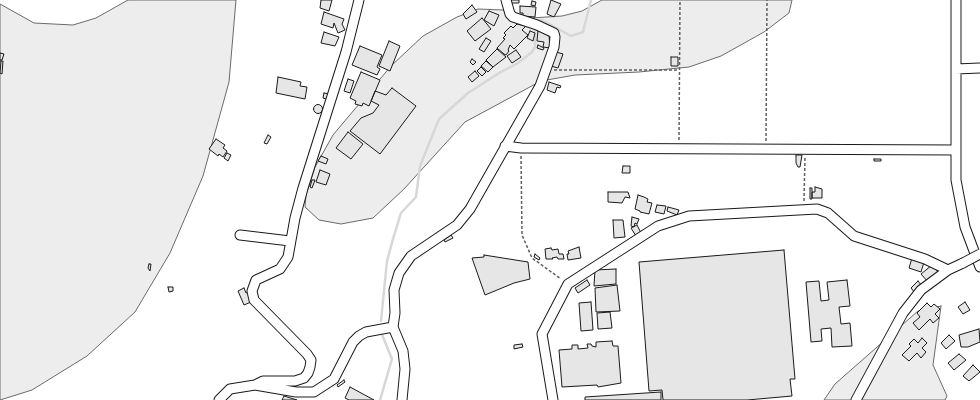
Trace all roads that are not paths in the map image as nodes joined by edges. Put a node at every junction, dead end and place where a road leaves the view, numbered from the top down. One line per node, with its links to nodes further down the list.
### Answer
1 (359, 0): 9 (street)
2 (506, 0): 6 (street)
3 (956, 0): 5 (street)
4 (980, 68): 5 (street)
5 (956, 69): 7 (street)
6 (505, 146): 7 (street); 13 (street)
7 (956, 150): 11 (street)
8 (240, 235): 9 (street)
9 (290, 241): 14 (street)
10 (980, 254): 12 (street, bridge)
11 (980, 267)
12 (948, 270): 17 (street); 18 (street)
13 (393, 327): 14 (street); 16 (street)
14 (255, 385): 15 (street)
15 (219, 400)
16 (402, 400)
17 (553, 400)
18 (856, 400)

